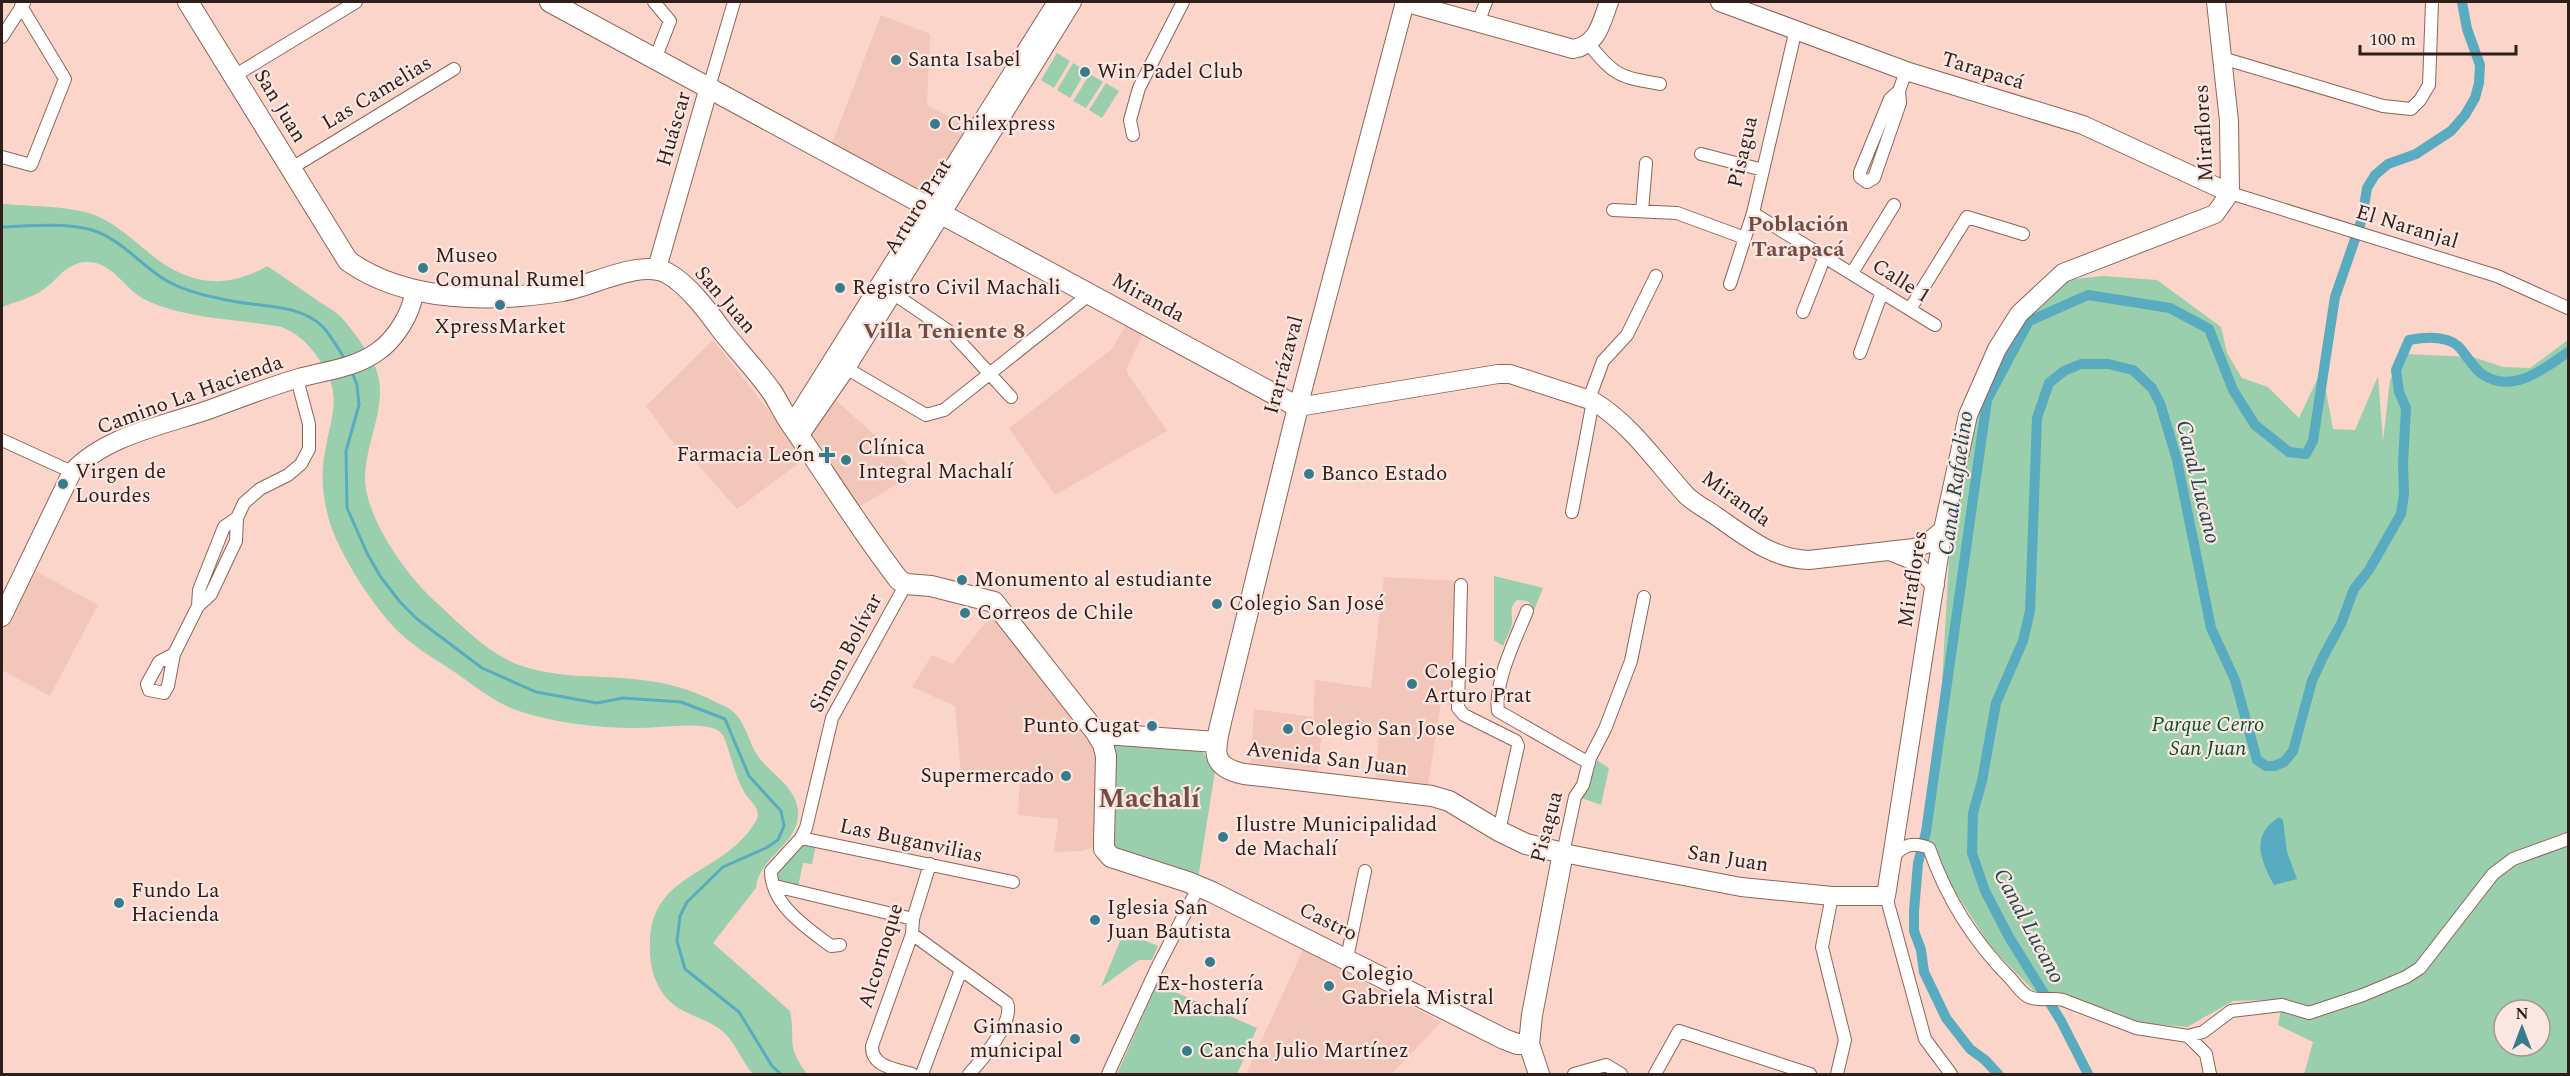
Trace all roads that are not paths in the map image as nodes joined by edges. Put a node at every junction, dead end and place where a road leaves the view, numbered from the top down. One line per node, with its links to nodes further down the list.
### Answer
1 (188, 2): 24 (main road, San Juan)
2 (356, 2): 24 (street)
3 (550, 2): 21 (main road, Miranda)
4 (654, 2): 21 (street)
5 (734, 2): 26 (street, Huáscar)
6 (1057, 2): 36 (street, Arturo Prat)
7 (1072, 2): 36 (street, Arturo Prat)
8 (1183, 2): 28 (street)
9 (1405, 2): 16 (street); 61 (street, Irarrázaval)
10 (1486, 2): 16 (street)
11 (1609, 2): 19 (street)
12 (1720, 2): 17 (street, Tarapacá)
13 (2216, 2): 20 (street, Miraflores)
14 (2432, 2): 20 (street)
15 (23, 4): 18 (street); 30 (street)
16 (1478, 23): 19 (street)
17 (1796, 29): 23 (street, Tarapacá); 33 (street, Pisagua)
18 (2, 37)
19 (1589, 44): 25 (street)
20 (2222, 58): 34 (street, Miraflores)
21 (655, 59): 26 (main road, Miranda)
22 (454, 69): 32 (street, Las Camelias)
23 (1906, 71): 27 (street); 34 (street, Tarapacá)
24 (234, 76): 32 (main road, San Juan)
25 (1660, 84)
26 (709, 87): 36 (main road, Miranda); 43 (street, Huáscar)
27 (1899, 91): 27 (street)
28 (1133, 135)
29 (1701, 154): 33 (street)
30 (2, 157)
31 (1646, 164): 38 (street)
32 (290, 169): 47 (main road, San Juan)
33 (1763, 170): 39 (street, Pisagua)
34 (2230, 193): 52 (street, El Naranjal); 66 (street, Miraflores)
35 (1894, 205): 44 (street)
36 (936, 209): 48 (street, Arturo Prat); 50 (main road, Miranda); 62 (street, Arturo Prat)
37 (1613, 210): 38 (street)
38 (1642, 211): 41 (street)
39 (1754, 213): 41 (street, Pisagua); 42 (street, Calle 1)
40 (2023, 234): 51 (street)
41 (1745, 238): 46 (street, Pisagua)
42 (1825, 256): 44 (street, Calle 1); 53 (street)
43 (657, 268): 47 (main road, San Juan); 62 (main road, San Juan)
44 (1852, 273): 49 (street, Calle 1)
45 (1656, 276): 60 (street)
46 (1730, 284)
47 (414, 292): 58 (street, Camino La Hacienda)
48 (891, 292): 56 (street, Arturo Prat); 57 (street)
49 (1882, 292): 51 (street, Calle 1); 55 (street)
50 (1091, 293): 57 (street); 61 (main road, Miranda)
51 (1910, 309): 54 (street, Calle 1)
52 (2568, 309)
53 (1803, 312)
54 (1935, 325)
55 (1860, 353)
56 (846, 368): 57 (street); 62 (street, Arturo Prat)
57 (989, 373): 59 (street)
58 (297, 379): 64 (street, Camino La Hacienda); 74 (street)
59 (1011, 397)
60 (1591, 400): 61 (street, Miranda); 65 (street); 67 (street, Miranda)
61 (1298, 406): 76 (main road, Irarrázaval)
62 (796, 431): 68 (main road, San Juan)
63 (2, 440): 64 (street)
64 (72, 472): 73 (street, Camino La Hacienda)
65 (1572, 512)
66 (1943, 530): 67 (street, Miranda); 70 (street, Miraflores)
67 (1886, 550): 70 (street)
68 (906, 584): 75 (main road); 79 (street, Simon Bolívar)
69 (1461, 585): 78 (street)
70 (1935, 585): 82 (street, Miraflores)
71 (1644, 597): 77 (street, Pisagua)
72 (1527, 611): 77 (street)
73 (2, 617)
74 (174, 654)
75 (1095, 731): 76 (main road, Avenida San Juan); 87 (main road, Castro)
76 (1216, 742): 78 (main road, Avenida San Juan)
77 (1589, 764): 81 (street, Pisagua)
78 (1499, 831): 81 (main road, Avenida San Juan)
79 (801, 838): 83 (street, Las Buganvilias); 86 (street, Simon Bolívar)
80 (2568, 839): 95 (street)
81 (1563, 853): 88 (street, San Juan); 96 (main road, Pisagua)
82 (1892, 857): 89 (street, Miraflores); 95 (street)
83 (930, 864): 85 (street, Las Buganvilias); 90 (street, Alcornoque)
84 (1365, 871): 93 (street)
85 (1013, 882)
86 (775, 886): 90 (street); 92 (street)
87 (1199, 886): 93 (main road, Castro); 100 (street)
88 (1832, 896): 89 (street, San Juan); 106 (street)
89 (1886, 896): 107 (street, Miraflores)
90 (913, 919): 91 (street, Alcornoque)
91 (912, 934): 94 (street); 97 (street, Alcornoque)
92 (840, 945)
93 (1347, 958): 96 (main road, Castro)
94 (961, 970): 98 (street); 99 (street)
95 (2188, 1036): 108 (street)
96 (1529, 1044): 101 (main road, Pisagua)
97 (912, 1074)
98 (922, 1074)
99 (969, 1074)
100 (1108, 1074)
101 (1539, 1074)
102 (1574, 1074): 103 (street)
103 (1621, 1074)
104 (1655, 1074): 105 (street)
105 (1810, 1074)
106 (1836, 1074)
107 (1951, 1074)
108 (2210, 1074)

